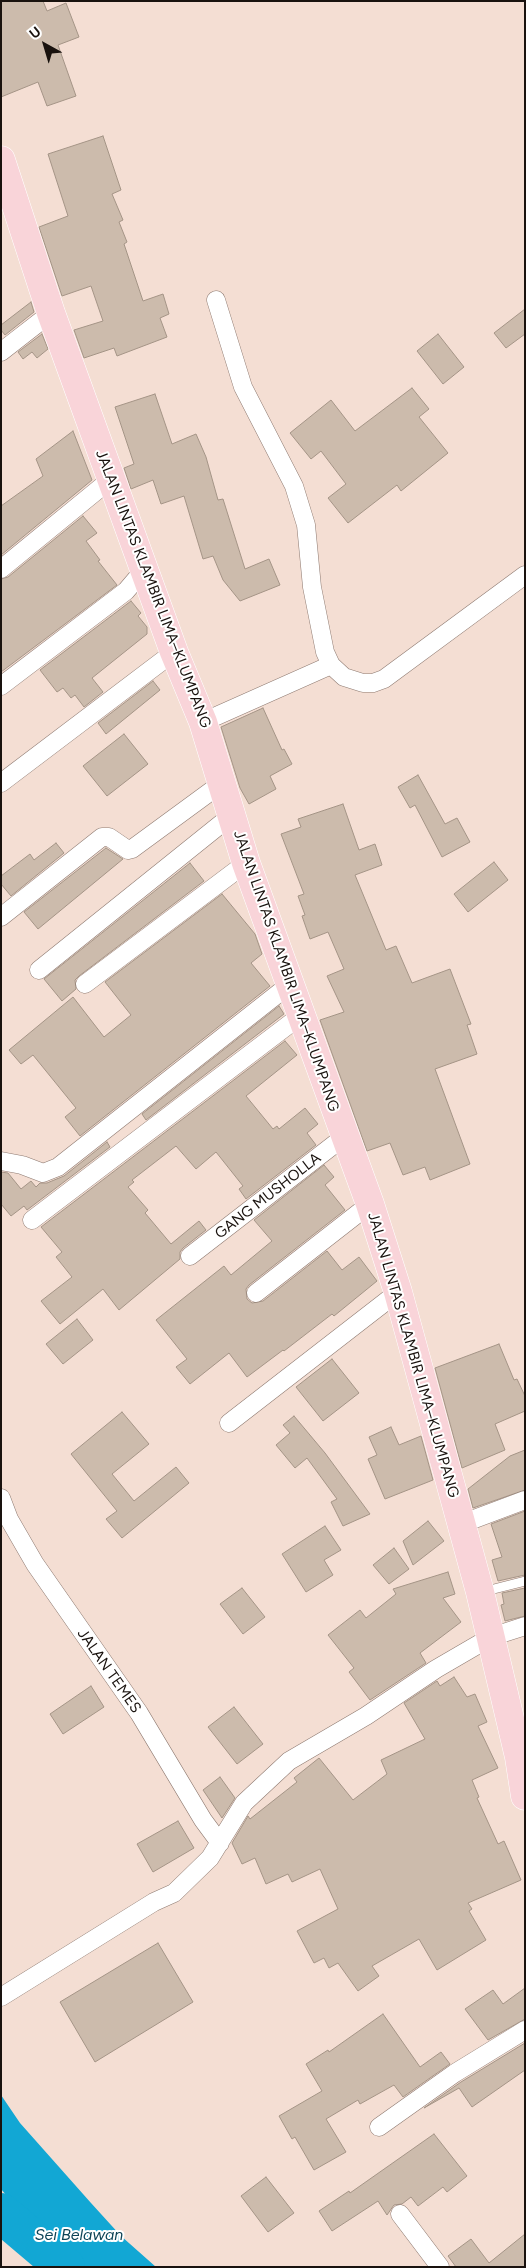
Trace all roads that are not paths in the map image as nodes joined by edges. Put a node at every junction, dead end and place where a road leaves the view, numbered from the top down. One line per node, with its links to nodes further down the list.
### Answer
1 (1, 160): 3 (main road, JALAN LINTAS KLAMBIR LIMA–KLUMPANG)
2 (216, 300): 10 (street)
3 (51, 313): 4 (street); 5 (main road, JALAN LINTAS KLAMBIR LIMA–KLUMPANG)
4 (1, 352)
5 (111, 479): 6 (street); 7 (main road, JALAN LINTAS KLAMBIR LIMA–KLUMPANG)
6 (1, 568)
7 (143, 570): 9 (main road, JALAN LINTAS KLAMBIR LIMA–KLUMPANG); 11 (street)
8 (525, 574): 10 (street)
9 (174, 652): 12 (main road, JALAN LINTAS KLAMBIR LIMA–KLUMPANG); 13 (street)
10 (331, 665): 12 (street)
11 (1, 686)
12 (203, 722): 14 (main road, JALAN LINTAS KLAMBIR LIMA–KLUMPANG)
13 (1, 783)
14 (222, 783): 15 (main road, JALAN LINTAS KLAMBIR LIMA–KLUMPANG); 17 (street)
15 (232, 815): 16 (main road, JALAN LINTAS KLAMBIR LIMA–KLUMPANG); 18 (street)
16 (246, 863): 19 (street); 20 (main road, JALAN LINTAS KLAMBIR LIMA–KLUMPANG)
17 (1, 917)
18 (39, 970)
19 (85, 984)
20 (289, 985): 21 (main road, JALAN LINTAS KLAMBIR LIMA–KLUMPANG); 23 (street)
21 (300, 1016): 22 (main road, JALAN LINTAS KLAMBIR LIMA–KLUMPANG); 25 (street)
22 (345, 1136): 24 (main road, JALAN LINTAS KLAMBIR LIMA–KLUMPANG); 26 (street, GANG MUSHOLLA)
23 (1, 1161)
24 (370, 1204): 27 (main road, JALAN LINTAS KLAMBIR LIMA–KLUMPANG); 28 (street)
25 (32, 1220)
26 (190, 1256)
27 (398, 1292): 29 (street); 32 (main road, JALAN LINTAS KLAMBIR LIMA–KLUMPANG)
28 (256, 1293)
29 (228, 1423)
30 (1, 1498): 38 (street, JALAN TEMES)
31 (525, 1500): 32 (street)
32 (460, 1524): 34 (main road, JALAN LINTAS KLAMBIR LIMA–KLUMPANG)
33 (525, 1581): 34 (lane)
34 (480, 1592): 36 (main road, JALAN LINTAS KLAMBIR LIMA–KLUMPANG)
35 (525, 1626): 36 (street)
36 (491, 1637): 37 (main road, JALAN LINTAS KLAMBIR LIMA–KLUMPANG); 38 (street)
37 (525, 1796)
38 (220, 1843): 39 (street)
39 (1, 1997)
40 (525, 2030): 41 (street)
41 (379, 2127)
42 (400, 2214): 43 (street)
43 (440, 2267)

